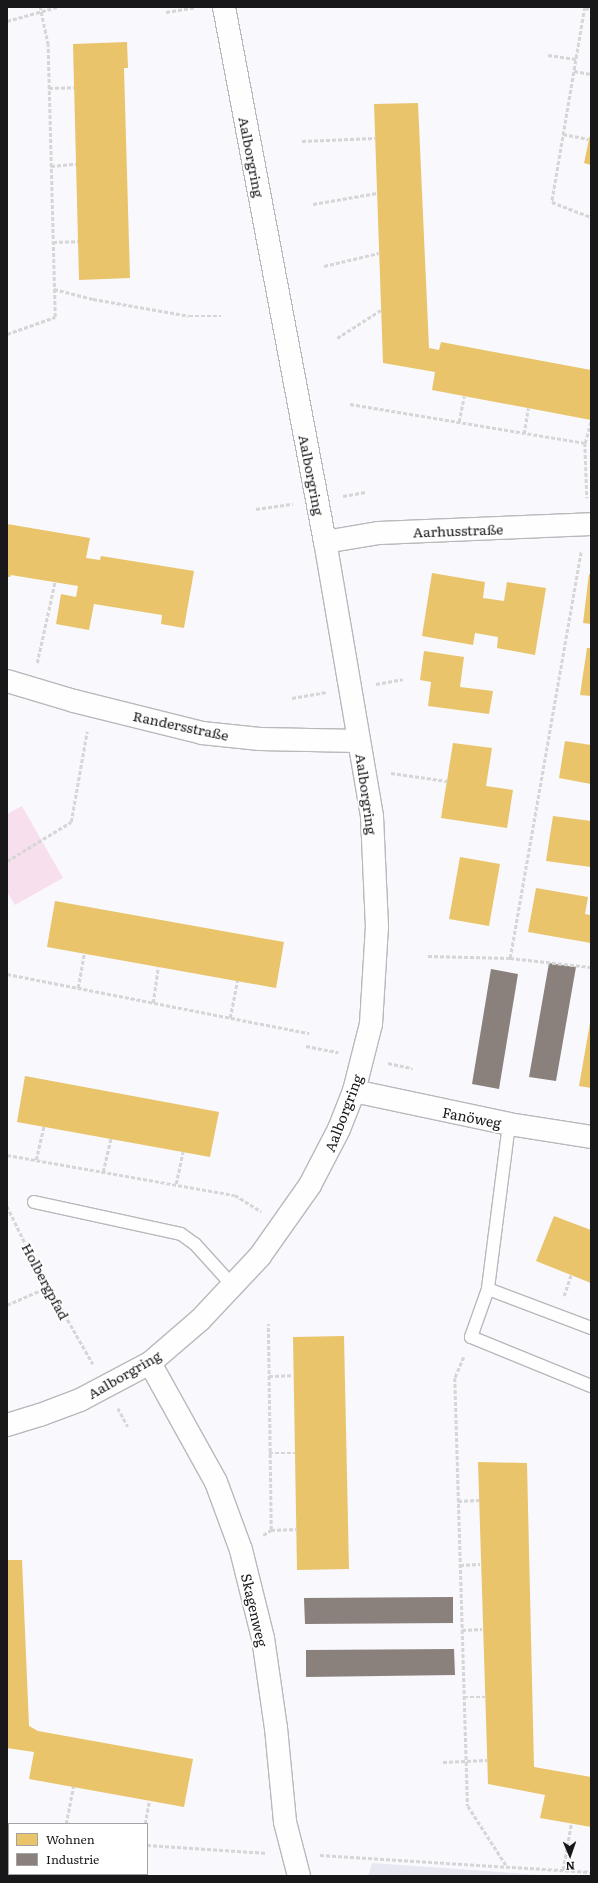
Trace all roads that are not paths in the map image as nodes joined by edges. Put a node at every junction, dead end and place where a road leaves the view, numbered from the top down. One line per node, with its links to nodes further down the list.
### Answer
1 (224, 7): 3 (street, Aalborgring)
2 (588, 525): 3 (street, Aarhusstraße)
3 (325, 542): 5 (street, Aalborgring)
4 (7, 681): 5 (street, Randersstraße)
5 (359, 741): 6 (street, Aalborgring)
6 (354, 1091): 7 (street, Fanöweg); 10 (street, Aalborgring)
7 (509, 1124): 8 (street, Fanöweg); 11 (lane)
8 (591, 1137)
9 (34, 1202): 10 (lane)
10 (232, 1285): 13 (street, Aalborgring)
11 (488, 1289): 12 (lane); 14 (lane)
12 (591, 1328)
13 (150, 1363): 15 (street, Aalborgring); 16 (street, Skagenweg)
14 (591, 1386)
15 (7, 1424)
16 (299, 1876)

